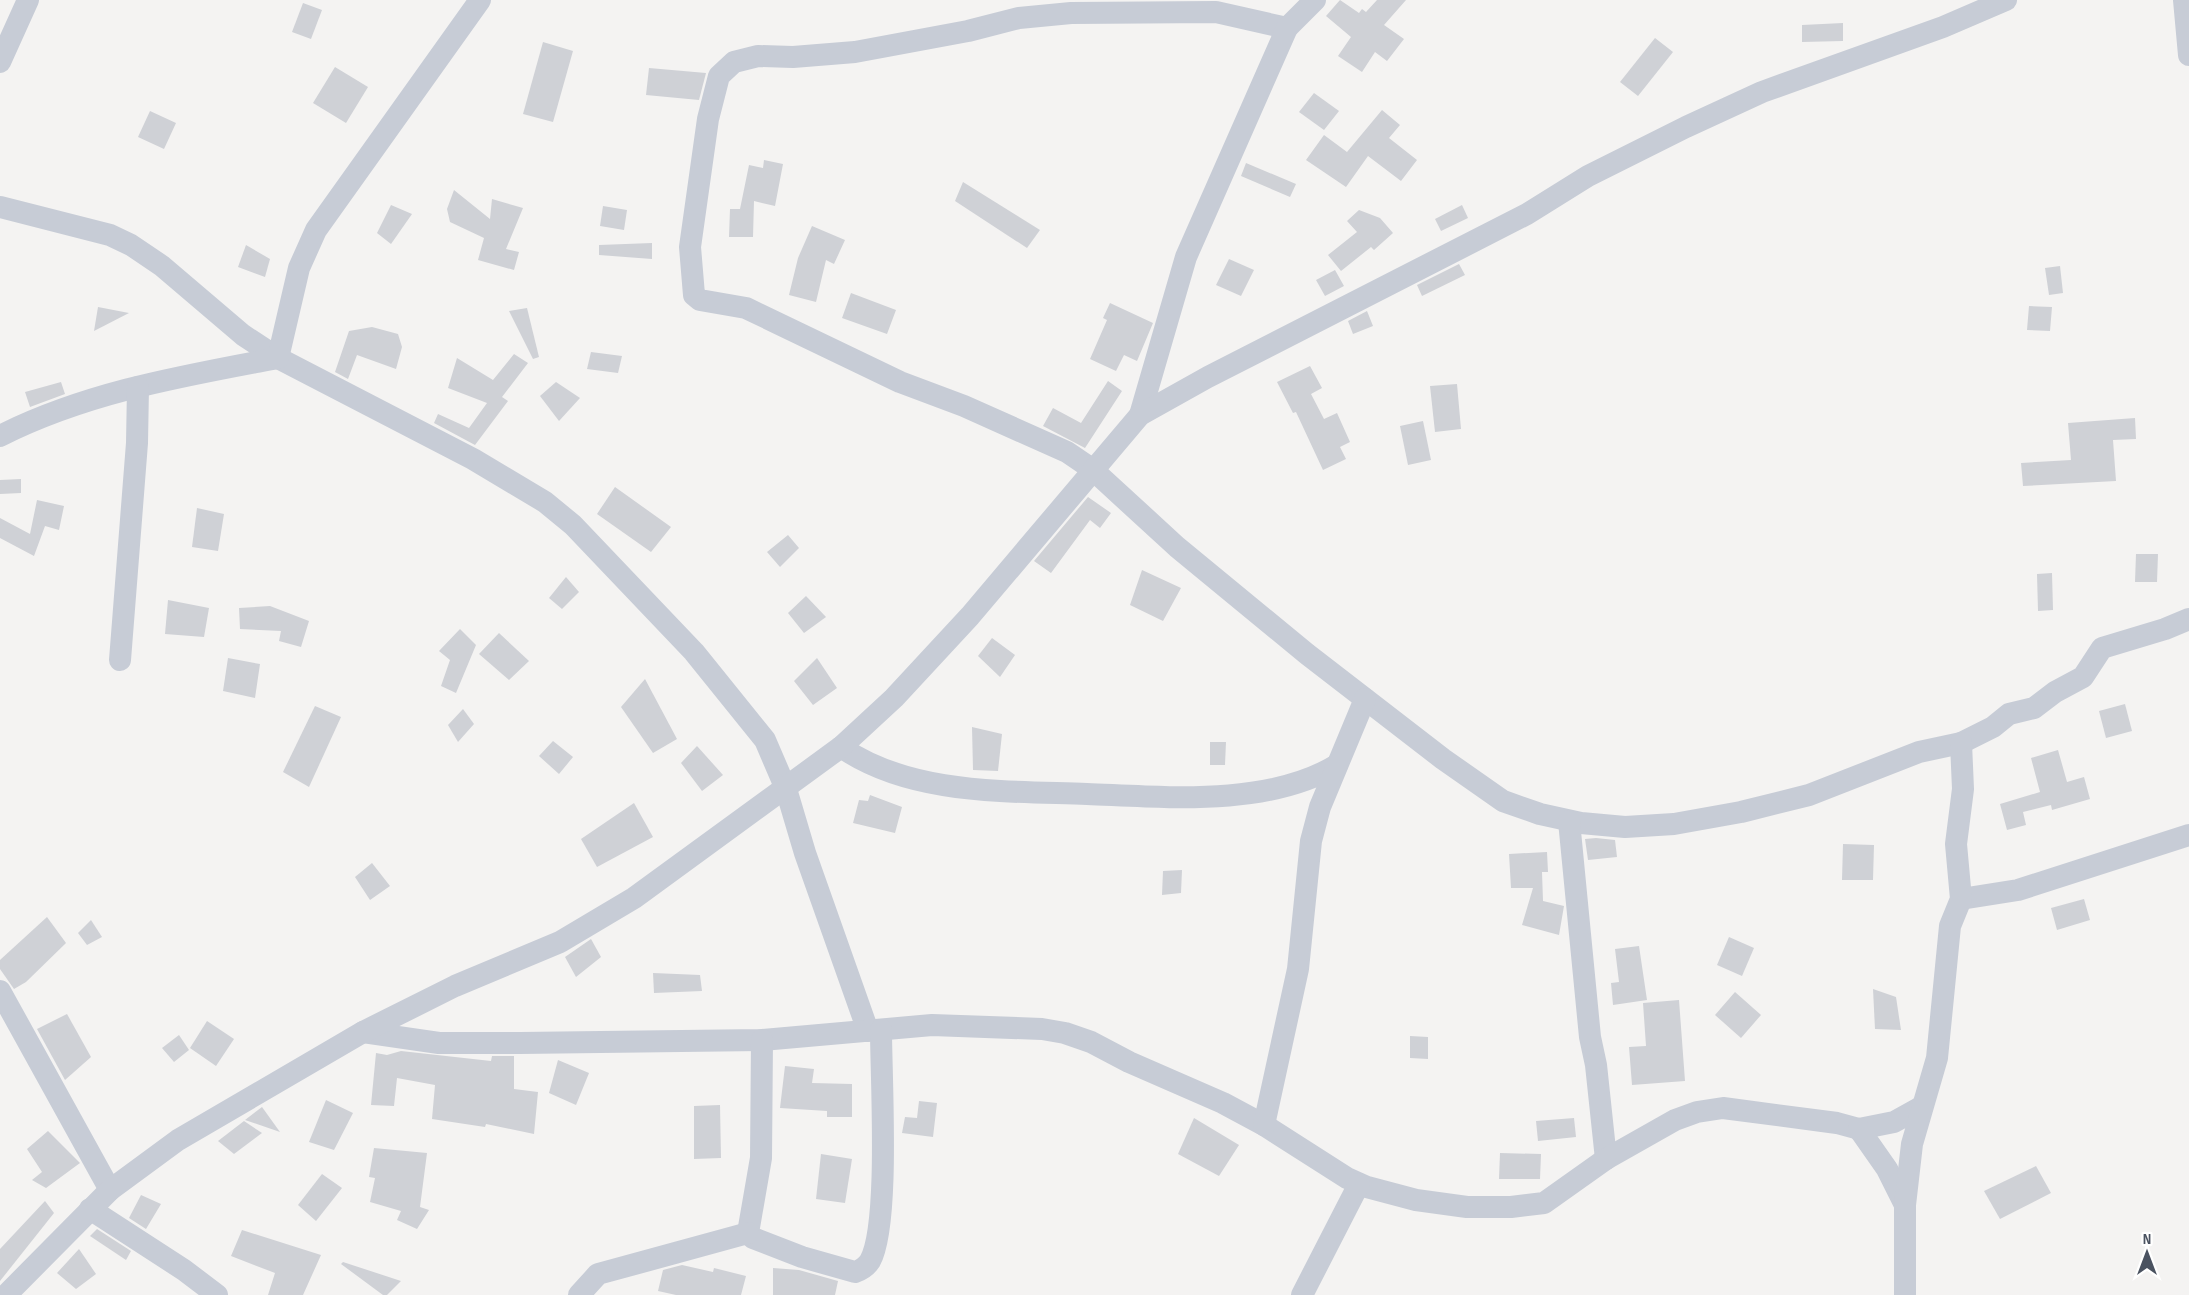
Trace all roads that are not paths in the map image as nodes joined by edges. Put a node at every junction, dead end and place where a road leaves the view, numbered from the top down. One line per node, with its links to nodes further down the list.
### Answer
1 (28, 0): 9 (street)
2 (480, 0): 11 (street)
3 (1315, 0): 7 (street)
4 (2006, 0): 13 (street)
5 (2184, 0): 8 (street)
6 (1138, 6): 7 (street); 15 (street)
7 (1287, 28): 13 (street)
8 (2189, 55)
9 (0, 62)
10 (0, 207): 11 (street)
11 (278, 358): 12 (street); 22 (street)
12 (138, 387): 14 (street); 17 (street)
13 (1140, 415): 15 (street)
14 (0, 436)
15 (1092, 469): 18 (street); 20 (street)
16 (2189, 619): 19 (street)
17 (120, 660)
18 (1365, 699): 21 (street); 23 (street)
19 (1961, 743): 23 (street); 25 (street)
20 (841, 747): 21 (street); 22 (street)
21 (1337, 765): 31 (street)
22 (786, 789): 27 (street); 28 (street)
23 (1569, 820): 33 (street)
24 (2189, 835): 25 (street)
25 (1960, 899): 30 (street)
26 (0, 991): 35 (street)
27 (874, 1030): 29 (street); 31 (street); 38 (street)
28 (363, 1032): 29 (street); 35 (street)
29 (762, 1040): 38 (street)
30 (1921, 1107): 32 (street); 36 (street)
31 (1264, 1125): 34 (street)
32 (1859, 1129): 33 (street); 36 (street)
33 (1606, 1159): 34 (street)
34 (1359, 1184): 42 (street)
35 (110, 1190): 37 (street)
36 (1905, 1205): 43 (street)
37 (90, 1209): 39 (street); 40 (street)
38 (748, 1233): 41 (street)
39 (6, 1295)
40 (217, 1295)
41 (579, 1295)
42 (1302, 1295)
43 (1905, 1295)

